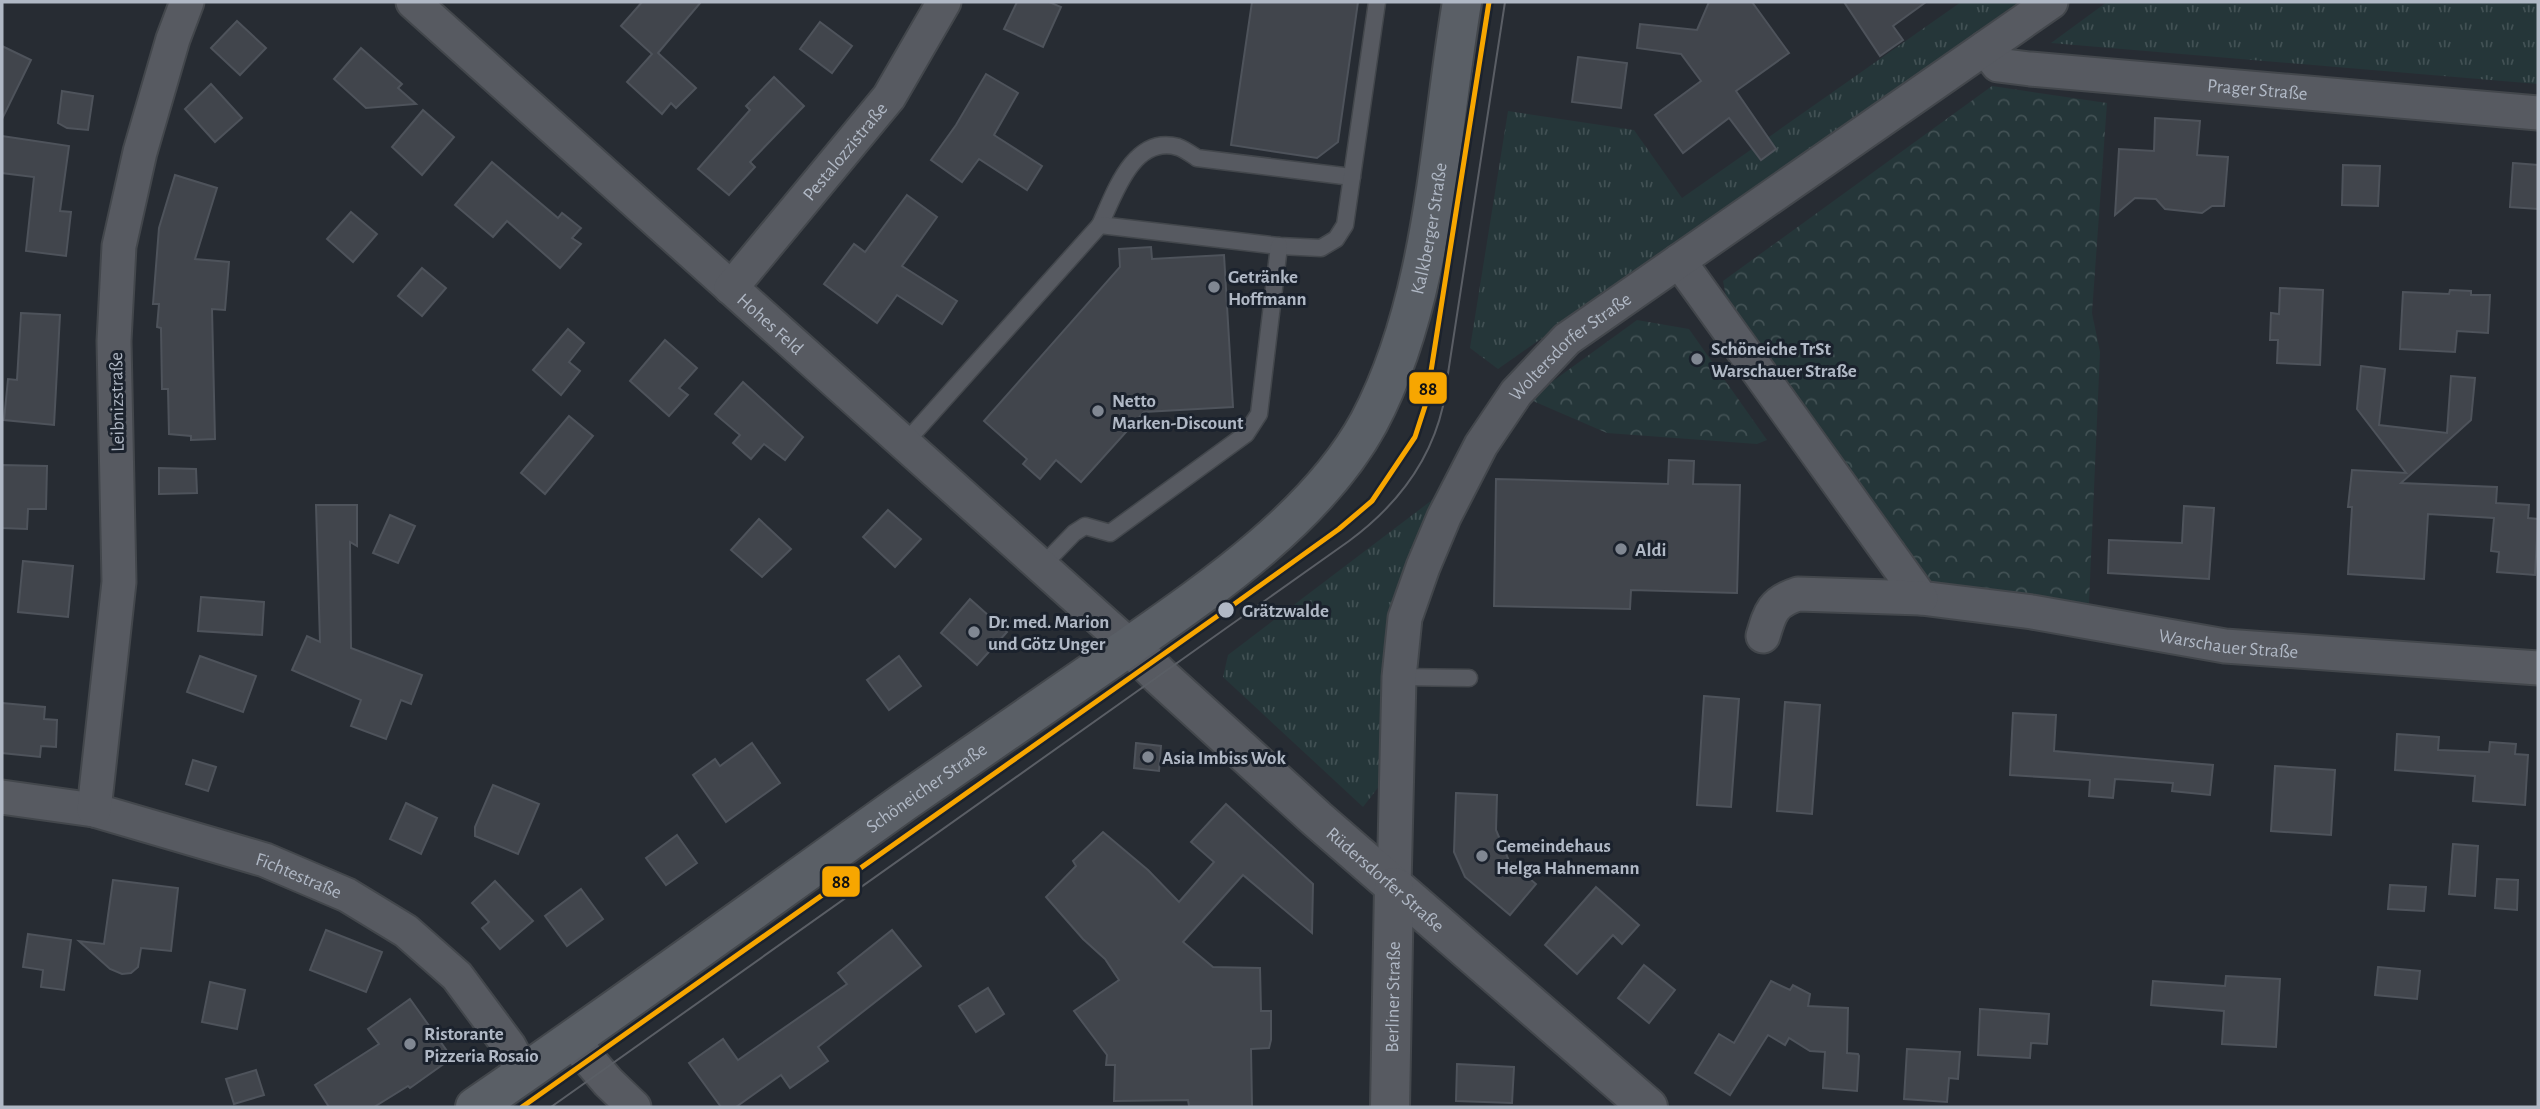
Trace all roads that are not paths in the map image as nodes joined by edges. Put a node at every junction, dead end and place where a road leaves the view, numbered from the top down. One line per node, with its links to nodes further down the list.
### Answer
1 (187, 2): 24 (street, Leibnizstraße)
2 (413, 2): 13 (street, Hohes Feld)
3 (944, 2): 13 (street, Pestalozzistraße)
4 (1377, 2): 9 (lane)
5 (1462, 2): 15 (main road, Kalkberger Straße)
6 (2051, 2): 7 (street, Woltersdorfer Straße)
7 (1985, 48): 8 (street, Prager Straße); 12 (street, Woltersdorfer Straße)
8 (2538, 113)
9 (1352, 177): 10 (lane); 11 (lane)
10 (1100, 225): 11 (lane); 14 (lane)
11 (1279, 246): 16 (lane)
12 (1679, 261): 17 (street); 21 (street, Woltersdorfer Straße)
13 (731, 288): 14 (street, Hohes Feld)
14 (904, 444): 16 (street, Hohes Feld)
15 (1356, 444): 19 (main road, Schöneicher Straße)
16 (1041, 567): 19 (street, Hohes Feld)
17 (1921, 598): 18 (street, Warschauer Straße); 20 (street, Warschauer Straße)
18 (1763, 636)
19 (1130, 646): 25 (street, Rüdersdorfer Straße); 26 (main road, Schöneicher Straße)
20 (2538, 668)
21 (1399, 677): 22 (lane); 25 (street, Woltersdorfer Straße)
22 (1469, 678)
23 (2, 797): 24 (street, Fichtestraße)
24 (94, 810): 27 (street, Fichtestraße)
25 (1394, 887): 30 (street, Berliner Straße); 31 (street, Rüdersdorfer Straße)
26 (572, 1040): 27 (main road, Schöneicher Straße); 29 (street)
27 (524, 1074): 28 (main road, Schöneicher Straße)
28 (475, 1107)
29 (634, 1107)
30 (1390, 1107)
31 (1648, 1107)

